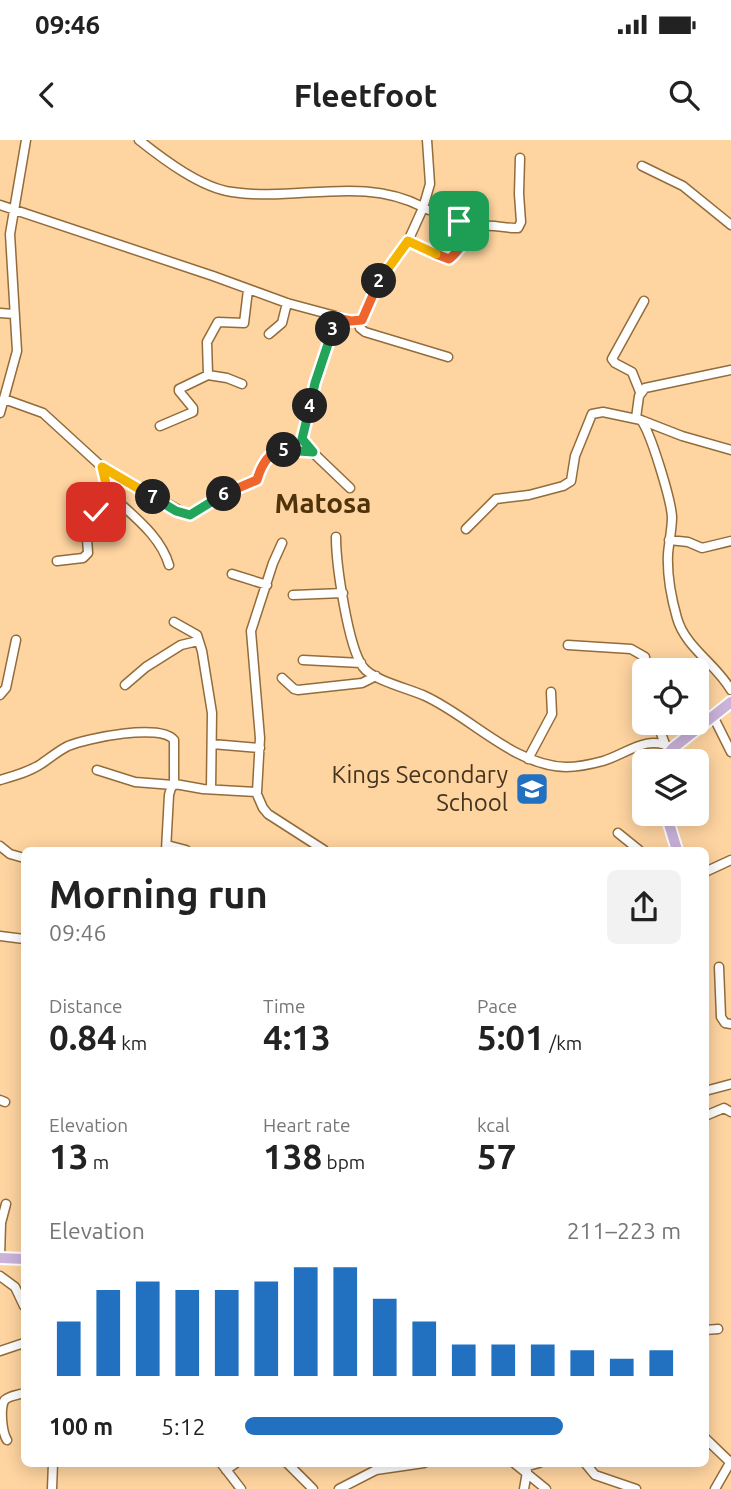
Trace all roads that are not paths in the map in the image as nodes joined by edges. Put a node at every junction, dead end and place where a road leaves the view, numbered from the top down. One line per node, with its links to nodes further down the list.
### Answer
1 (26, 140): 8 (street)
2 (139, 140): 7 (street)
3 (427, 140): 7 (street)
4 (520, 158): 10 (street)
5 (642, 166): 9 (street)
6 (0, 205): 8 (street)
7 (423, 208): 10 (street); 13 (street)
8 (13, 210): 12 (street); 14 (street)
9 (731, 225)
10 (480, 226): 13 (street)
11 (0, 231): 12 (street)
12 (10, 234): 18 (street)
13 (408, 241): 20 (street)
14 (248, 290): 16 (street); 24 (street)
15 (644, 301): 27 (street)
16 (287, 303): 19 (street); 21 (street)
17 (0, 313): 18 (street)
18 (14, 314): 26 (street)
19 (337, 318): 20 (street); 32 (street)
20 (358, 322): 22 (street)
21 (269, 334)
22 (448, 357)
23 (731, 370): 27 (street)
24 (208, 375): 25 (street); 30 (street)
25 (242, 384)
26 (4, 392): 28 (street); 33 (street)
27 (640, 392): 29 (street)
28 (0, 413)
29 (639, 419): 31 (street); 36 (street); 38 (street)
30 (160, 426)
31 (731, 450)
32 (313, 452): 33 (street); 34 (street)
33 (102, 467): 35 (street)
34 (350, 488)
35 (108, 492): 41 (street); 42 (street)
36 (466, 529)
37 (335, 537): 45 (street)
38 (669, 540): 39 (street); 57 (street)
39 (731, 541)
40 (282, 543): 44 (street)
41 (57, 562)
42 (169, 565)
43 (232, 574): 44 (street)
44 (267, 585): 65 (street)
45 (343, 593): 46 (street); 53 (street)
46 (293, 595)
47 (174, 622): 49 (street)
48 (16, 640): 59 (street)
49 (198, 641): 56 (street); 63 (street)
50 (568, 645): 51 (street)
51 (645, 658)
52 (303, 660): 53 (street)
53 (361, 663): 54 (street)
54 (376, 676): 55 (street); 68 (street)
55 (282, 678)
56 (125, 685)
57 (731, 690)
58 (551, 692): 68 (street)
59 (0, 695)
60 (731, 702): 61 (main road)
61 (712, 716): 64 (main road); 67 (street)
62 (663, 735): 64 (street)
63 (212, 744): 65 (street); 72 (street)
64 (669, 746): 66 (main road); 68 (street)
65 (260, 748): 73 (street)
66 (668, 749)
67 (731, 752)
68 (528, 758)
69 (97, 770): 71 (street)
70 (1, 778): 71 (street)
71 (174, 785): 72 (street); 76 (street)
72 (211, 789): 73 (street)
73 (257, 792): 77 (street)
74 (670, 826): 79 (main road)
75 (618, 833): 78 (street)
76 (166, 847)
77 (319, 847)
78 (635, 847)
79 (676, 847)
80 (1, 850): 81 (street)
81 (21, 857)
82 (731, 860): 83 (street)
83 (709, 870)
84 (0, 936): 85 (street)
85 (21, 939)
86 (719, 967): 87 (street)
87 (731, 1024)
88 (731, 1084): 89 (street)
89 (709, 1090)
90 (731, 1112): 91 (street)
91 (709, 1114)
92 (6, 1204): 93 (street)
93 (0, 1258): 94 (main road)
94 (21, 1259)
95 (0, 1276): 96 (street)
96 (21, 1300)
97 (718, 1329): 98 (street)
98 (709, 1330)
99 (21, 1344): 100 (street)
100 (0, 1350)
101 (21, 1394): 102 (street)
102 (6, 1440)
103 (709, 1442): 104 (street)
104 (731, 1462): 119 (street)
105 (53, 1467): 112 (street)
106 (224, 1467): 113 (street)
107 (291, 1467): 114 (street)
108 (397, 1467): 115 (street)
109 (519, 1467): 116 (street)
110 (520, 1467): 117 (street)
111 (588, 1467): 118 (street)
112 (52, 1489)
113 (241, 1489)
114 (313, 1489)
115 (339, 1489)
116 (524, 1489)
117 (546, 1489)
118 (636, 1489)
119 (717, 1489)

